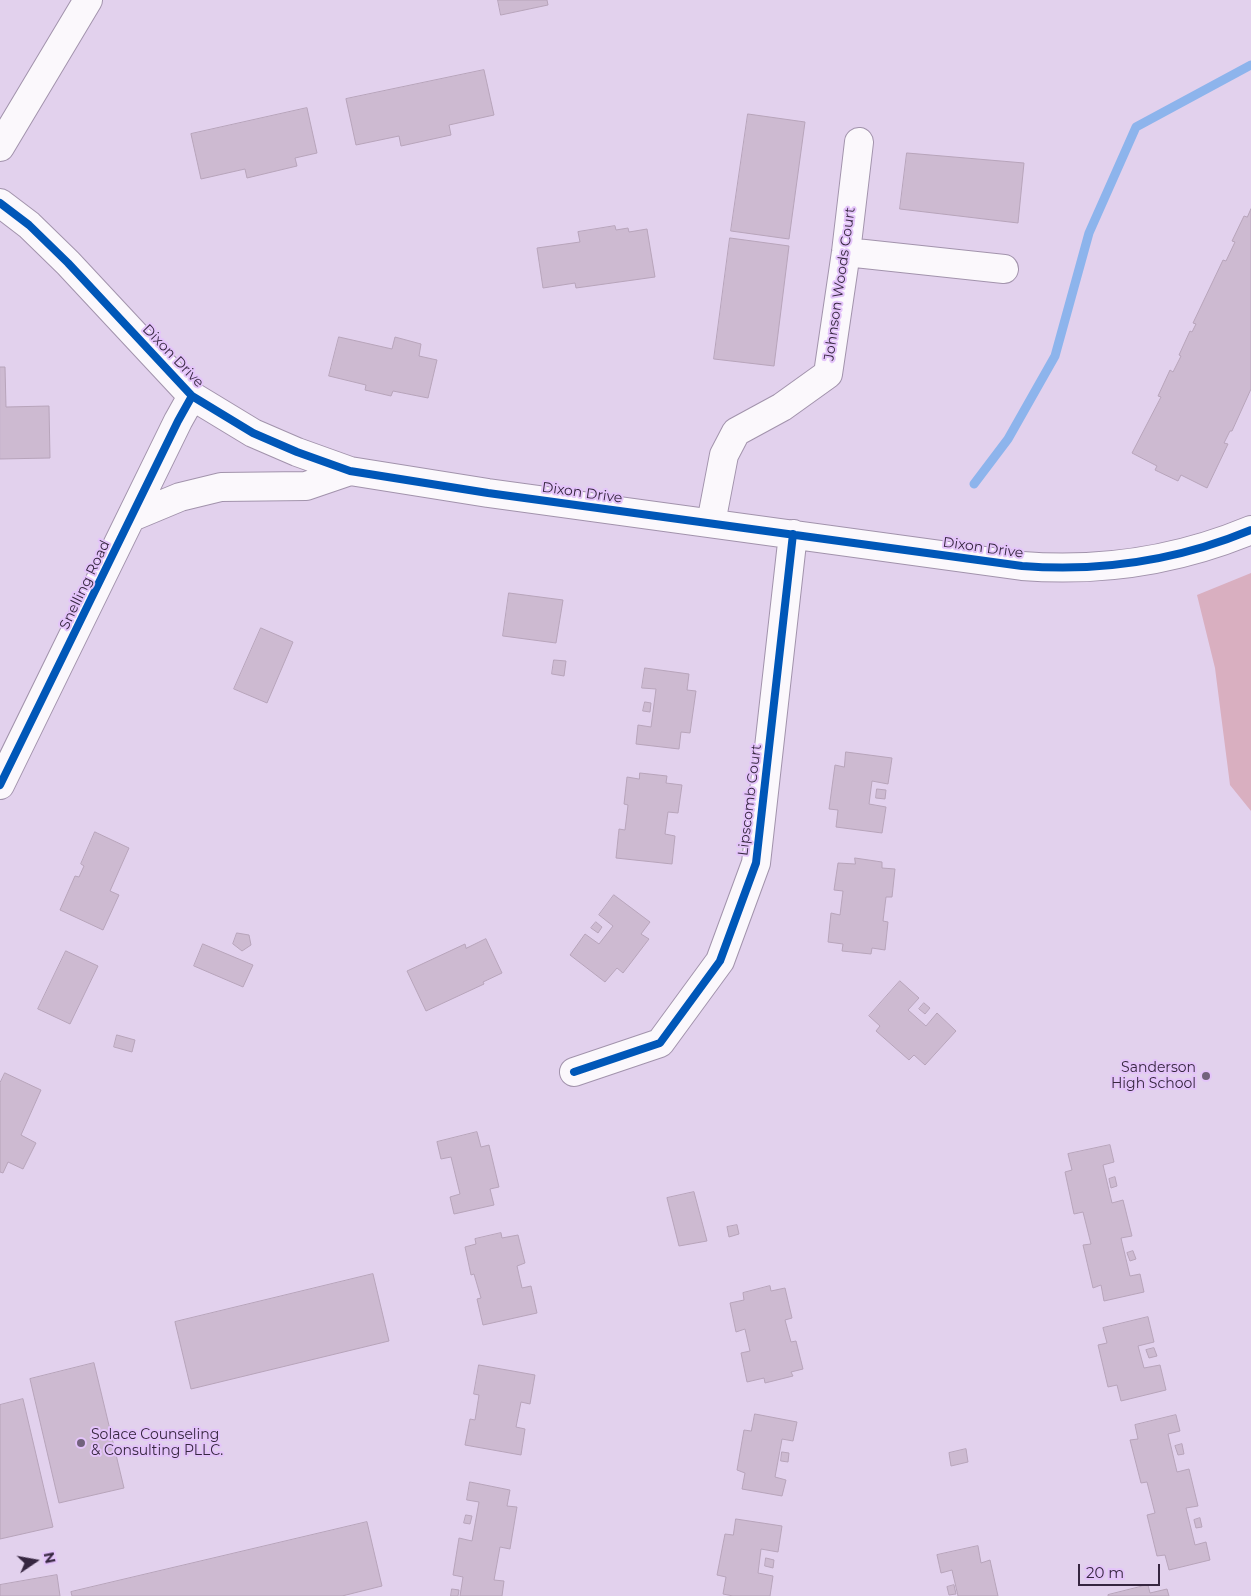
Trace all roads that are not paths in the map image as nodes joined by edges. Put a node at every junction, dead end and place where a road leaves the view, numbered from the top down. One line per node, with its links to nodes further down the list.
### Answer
1 (88, 0): 3 (street)
2 (859, 142): 5 (street, Johnson Woods Court)
3 (0, 147)
4 (0, 203): 7 (street, Dixon Drive)
5 (846, 252): 6 (street); 10 (street, Johnson Woods Court)
6 (1004, 270)
7 (192, 396): 8 (street, Dixon Drive); 9 (street, Snelling Road)
8 (350, 471): 9 (street); 10 (street, Dixon Drive)
9 (132, 517): 13 (street, Snelling Road)
10 (711, 523): 12 (street, Dixon Drive)
11 (1251, 530): 12 (street, Dixon Drive)
12 (794, 534): 14 (street, Lipscomb Court)
13 (0, 785)
14 (574, 1072)

